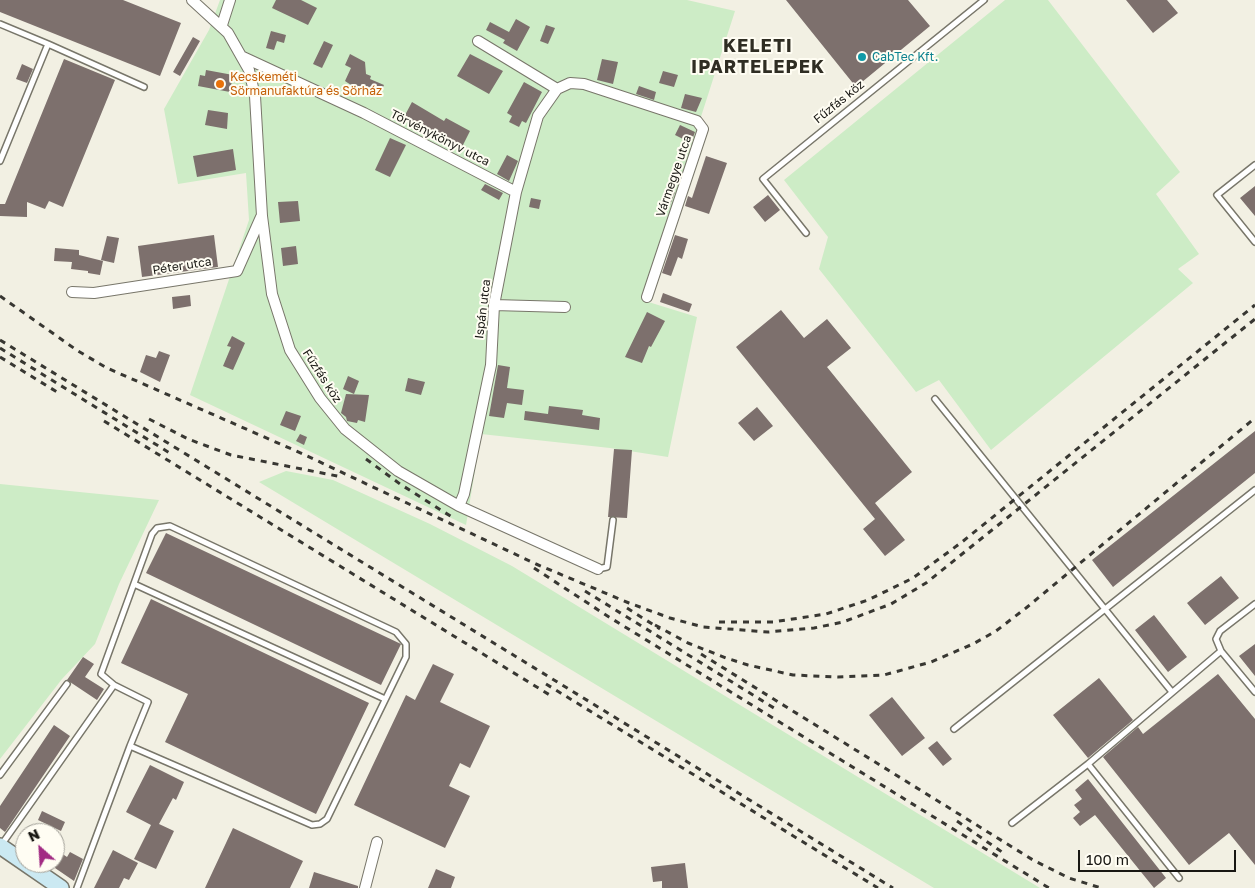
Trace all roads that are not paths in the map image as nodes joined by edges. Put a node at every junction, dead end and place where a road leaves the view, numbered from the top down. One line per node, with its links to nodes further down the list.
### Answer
1 (192, 0): 5 (street, Fűzfás köz)
2 (230, 0): 5 (street)
3 (984, 0): 15 (lane, Fűzfás köz)
4 (0, 24): 7 (lane)
5 (222, 25): 8 (street, Fűzfás köz)
6 (478, 41): 10 (street)
7 (48, 44): 9 (lane); 11 (lane)
8 (243, 57): 13 (street, Törvénykönyv utca); 14 (street, Fűzfás köz)
9 (144, 87)
10 (557, 89): 13 (street, Ispán utca); 18 (street, Vármegye utca)
11 (0, 160)
12 (1255, 165): 16 (lane)
13 (516, 192): 19 (street, Ispán utca)
14 (262, 216): 17 (street, Péter utca); 23 (street, Fűzfás köz)
15 (806, 233)
16 (1255, 242)
17 (72, 292)
18 (646, 297)
19 (494, 305): 20 (street); 23 (street, Ispán utca)
20 (565, 307)
21 (935, 399): 28 (lane)
22 (1255, 490): 28 (lane)
23 (459, 506): 25 (street, Fűzfás köz)
24 (613, 520): 25 (lane)
25 (598, 569)
26 (134, 584): 31 (lane); 34 (lane); 34 (lane)
27 (1255, 604): 29 (lane)
28 (1105, 610): 32 (lane); 35 (lane)
29 (1221, 651): 32 (lane); 33 (lane)
30 (67, 684): 38 (lane)
31 (114, 685): 36 (lane); 41 (lane)
32 (1172, 692): 37 (lane)
33 (1255, 692)
34 (385, 700): 36 (lane)
35 (954, 729)
36 (130, 746): 44 (lane)
37 (1088, 764): 39 (lane); 42 (lane)
38 (0, 776)
39 (1012, 823)
40 (377, 842): 45 (street)
41 (0, 846): 43 (street)
42 (1179, 878)
43 (60, 888)
44 (76, 888)
45 (365, 888)

